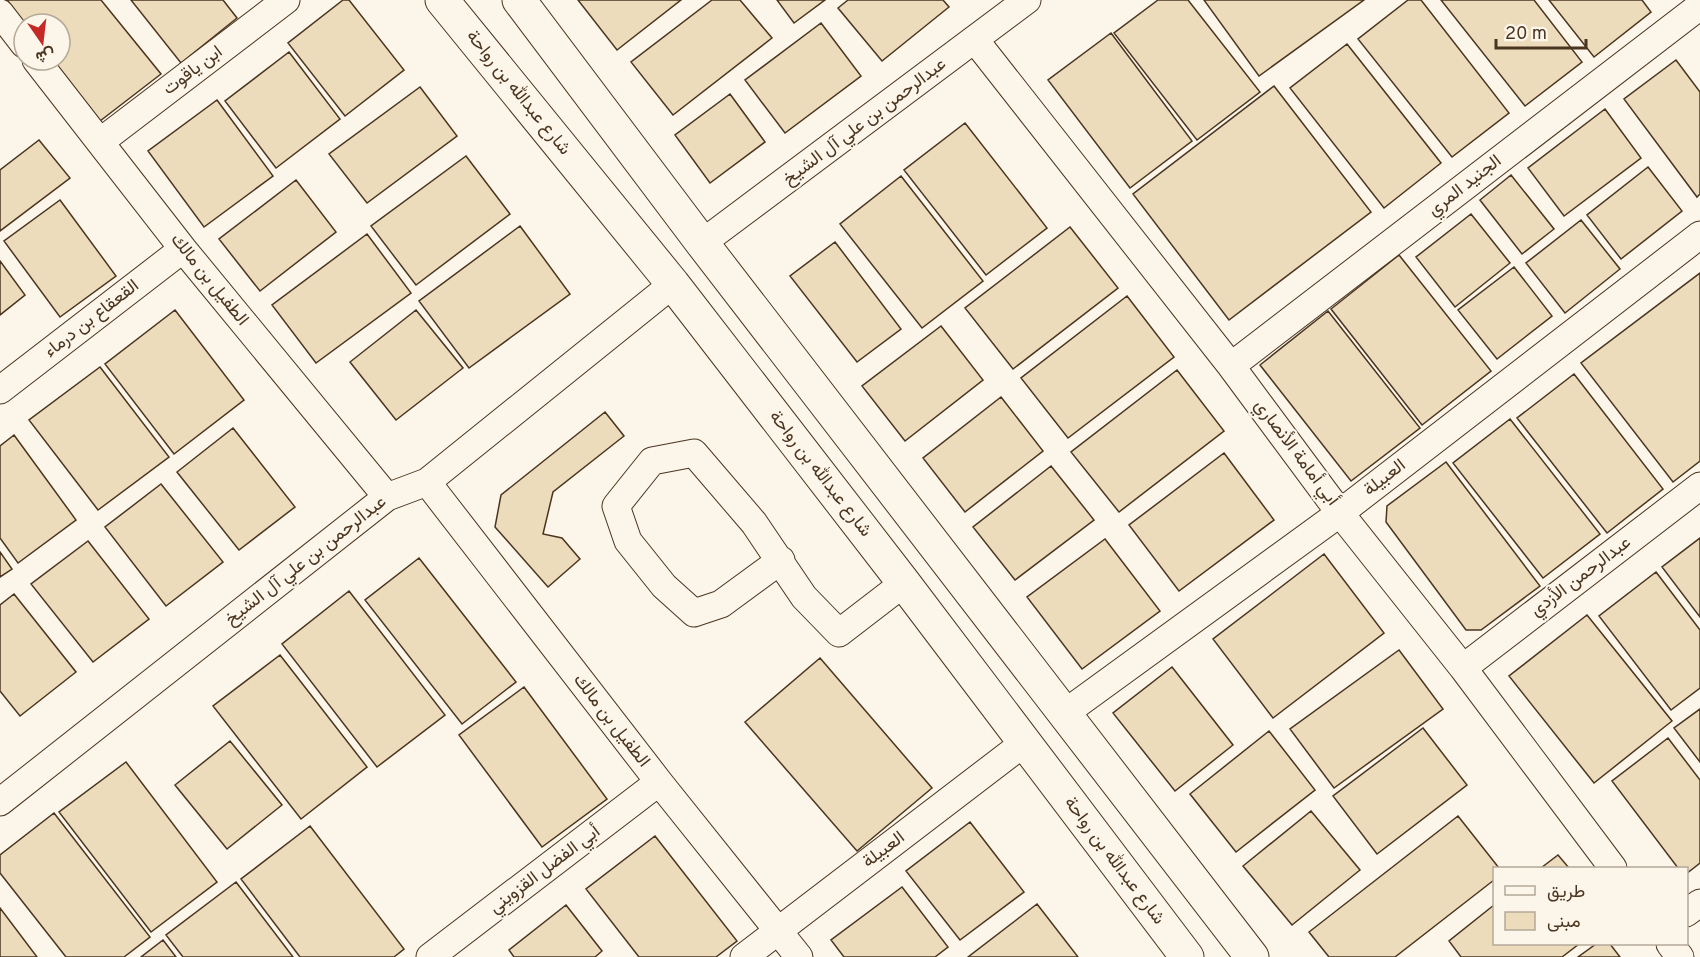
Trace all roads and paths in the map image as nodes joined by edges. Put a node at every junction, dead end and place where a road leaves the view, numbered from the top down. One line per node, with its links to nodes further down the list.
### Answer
1 (286, 0): 10 (street, ابن ياقوت)
2 (442, 0): 14 (street, شارع عبدالله بن رواحة)
3 (519, 0): 12 (street)
4 (1027, 0): 8 (street, عبدالرحمن بن علي آل الشيخ)
5 (1700, 6): 15 (street, الجنيد المري)
6 (0, 13): 7 (street)
7 (12, 28)
8 (975, 40): 12 (street, عبدالرحمن بن علي آل الشيخ); 15 (street, أبي أمامة الأنصاري)
9 (45, 72): 10 (street, الطفيل بن مالك)
10 (100, 142): 13 (street, الطفيل بن مالك)
11 (1700, 235): 20 (street, العبيلة)
12 (702, 243): 24 (street)
13 (183, 249): 16 (street, القعقاع بن درماء); 19 (street, الطفيل بن مالك)
14 (673, 284): 17 (street, عبدالرحمن بن علي آل الشيخ); 22 (street, شارع عبدالله بن رواحة)
15 (1231, 366): 20 (street, أبي أمامة الأنصاري)
16 (0, 390)
17 (427, 482): 19 (street, عبدالرحمن بن علي آل الشيخ); 26 (street, الطفيل بن مالك)
18 (1700, 486): 23 (street, عبدالرحمن الأزدي)
19 (387, 497): 27 (street, عبدالرحمن بن علي آل الشيخ)
20 (1340, 513): 23 (street, أبي أمامة الأنصاري); 24 (street, العبيلة)
21 (781, 560): 21 (street); 22 (street)
22 (904, 584): 25 (street, شارع عبدالله بن رواحة)
23 (1463, 668): 28 (street, أبي أمامة الأنصاري)
24 (1065, 713): 37 (street)
25 (1024, 742): 31 (street, العبيلة); 36 (street, شارع عبدالله بن رواحة)
26 (659, 782): 31 (street, الطفيل بن مالك); 33 (street, أبي الفضل القزويني)
27 (0, 802)
28 (1612, 867)
29 (1700, 903): 30 (street)
30 (1688, 912)
31 (779, 930): 34 (street, العبيلة); 35 (street, الطفيل بن مالك)
32 (1671, 945): 38 (street)
33 (430, 957)
34 (744, 957)
35 (799, 957)
36 (1187, 957)
37 (1252, 957)
38 (1680, 957)

